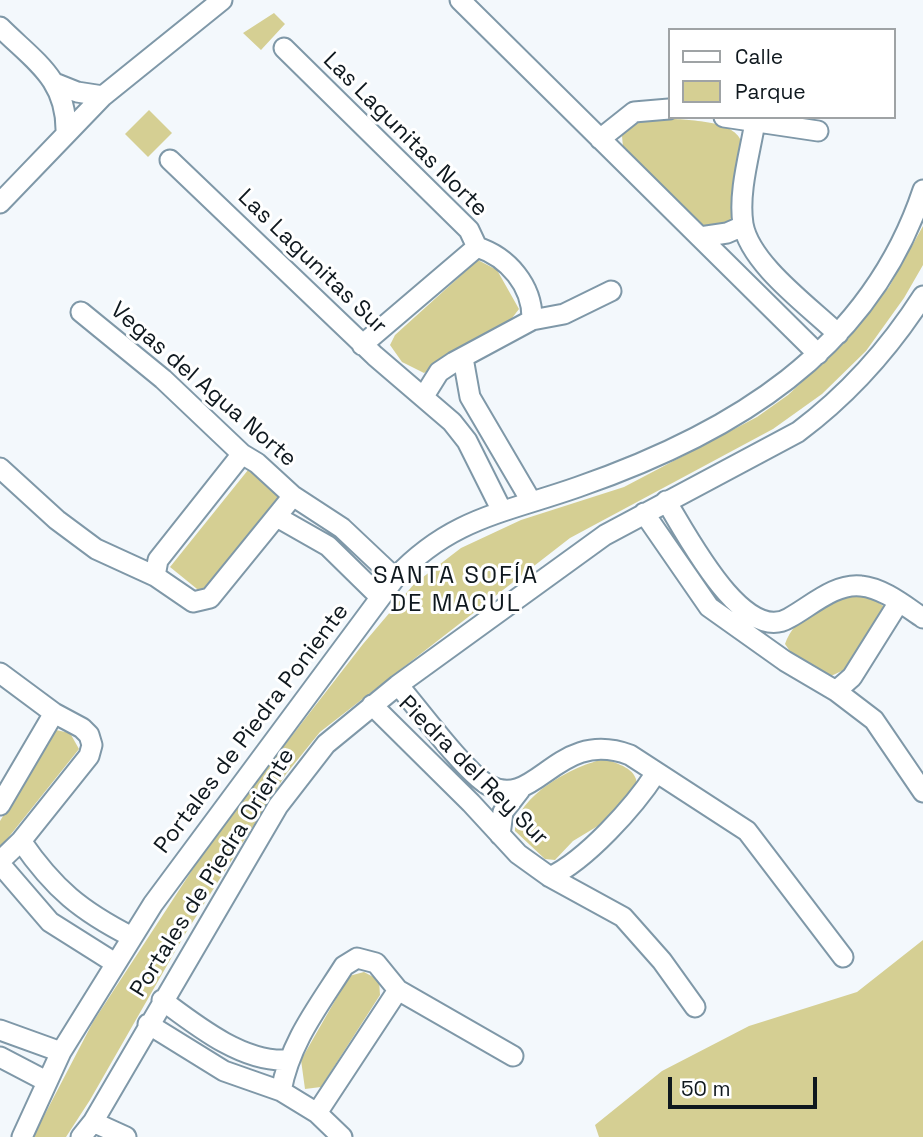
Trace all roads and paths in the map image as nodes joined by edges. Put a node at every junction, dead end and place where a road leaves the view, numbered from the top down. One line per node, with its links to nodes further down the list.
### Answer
1 (222, 0): 6 (street)
2 (460, 0): 12 (street)
3 (0, 27): 5 (street)
4 (284, 48): 18 (street, Las Lagunitas Norte)
5 (57, 84): 6 (street); 11 (street)
6 (103, 96): 11 (street)
7 (668, 109): 12 (street)
8 (736, 119): 9 (street)
9 (755, 122): 10 (street); 16 (street)
10 (818, 131)
11 (66, 132): 15 (street)
12 (600, 139): 17 (street)
13 (170, 160): 24 (street, Las Lagunitas Sur)
14 (923, 191): 23 (street, Portales de Piedra Poniente)
15 (0, 203)
16 (743, 226): 17 (street); 23 (street)
17 (700, 237): 25 (street)
18 (477, 247): 22 (street, Las Lagunitas Norte); 24 (street)
19 (611, 292): 22 (street)
20 (923, 296): 32 (street, Portales de Piedra Oriente)
21 (80, 312): 28 (street, Vegas del Agua Norte)
22 (532, 320): 26 (street)
23 (838, 334): 25 (street, Portales de Piedra Poniente)
24 (362, 345): 27 (street, Las Lagunitas Sur)
25 (818, 354): 31 (street, Portales de Piedra Poniente)
26 (463, 358): 27 (street); 31 (street)
27 (424, 396): 33 (street, Las Lagunitas Sur)
28 (242, 454): 30 (street, Vegas del Agua Norte); 36 (street)
29 (0, 468): 36 (street)
30 (293, 496): 35 (street); 37 (street, Vegas del Agua Norte)
31 (531, 501): 33 (street, Portales de Piedra Poniente)
32 (666, 501): 34 (street, Portales de Piedra Oriente); 41 (street)
33 (502, 511): 37 (street, Portales de Piedra Poniente)
34 (644, 513): 42 (street); 44 (street, Portales de Piedra Oriente)
35 (277, 517): 36 (street); 38 (street)
36 (155, 576)
37 (395, 578): 38 (street, Portales de Piedra Poniente)
38 (380, 597): 56 (street, Portales de Piedra Poniente)
39 (898, 602): 40 (street); 41 (street); 45 (street)
40 (923, 618)
41 (786, 620): 42 (street)
42 (785, 661): 45 (street)
43 (0, 673): 47 (street)
44 (398, 685): 46 (street, Portales de Piedra Oriente); 49 (street)
45 (836, 691): 50 (street)
46 (372, 705): 52 (street, Piedra del Rey Sur); 60 (street, Portales de Piedra Oriente)
47 (54, 713): 51 (street); 53 (street)
48 (656, 773): 49 (street); 55 (street); 57 (street)
49 (520, 790): 52 (street)
50 (923, 792)
51 (0, 805)
52 (500, 835): 55 (street, Piedra del Rey Sur)
53 (22, 841): 54 (street); 56 (street)
54 (0, 862): 58 (street)
55 (550, 877): 61 (street, Piedra del Rey Sur)
56 (132, 937): 58 (street, Portales de Piedra Poniente)
57 (842, 957)
58 (115, 964): 64 (street, Portales de Piedra Poniente)
59 (398, 990): 65 (street); 67 (street); 70 (street)
60 (162, 1000): 62 (street, Portales de Piedra Oriente); 67 (street)
61 (695, 1007)
62 (148, 1024): 69 (street); 71 (street, Portales de Piedra Oriente)
63 (0, 1030): 64 (street)
64 (61, 1052): 68 (street, Portales de Piedra Poniente)
65 (513, 1056)
66 (0, 1057): 68 (street)
67 (286, 1060): 69 (street)
68 (46, 1081): 72 (street, Portales de Piedra Poniente)
69 (281, 1091): 70 (street)
70 (317, 1113): 74 (street)
71 (87, 1129): 73 (street)
72 (22, 1137)
73 (125, 1137)
74 (342, 1137)

